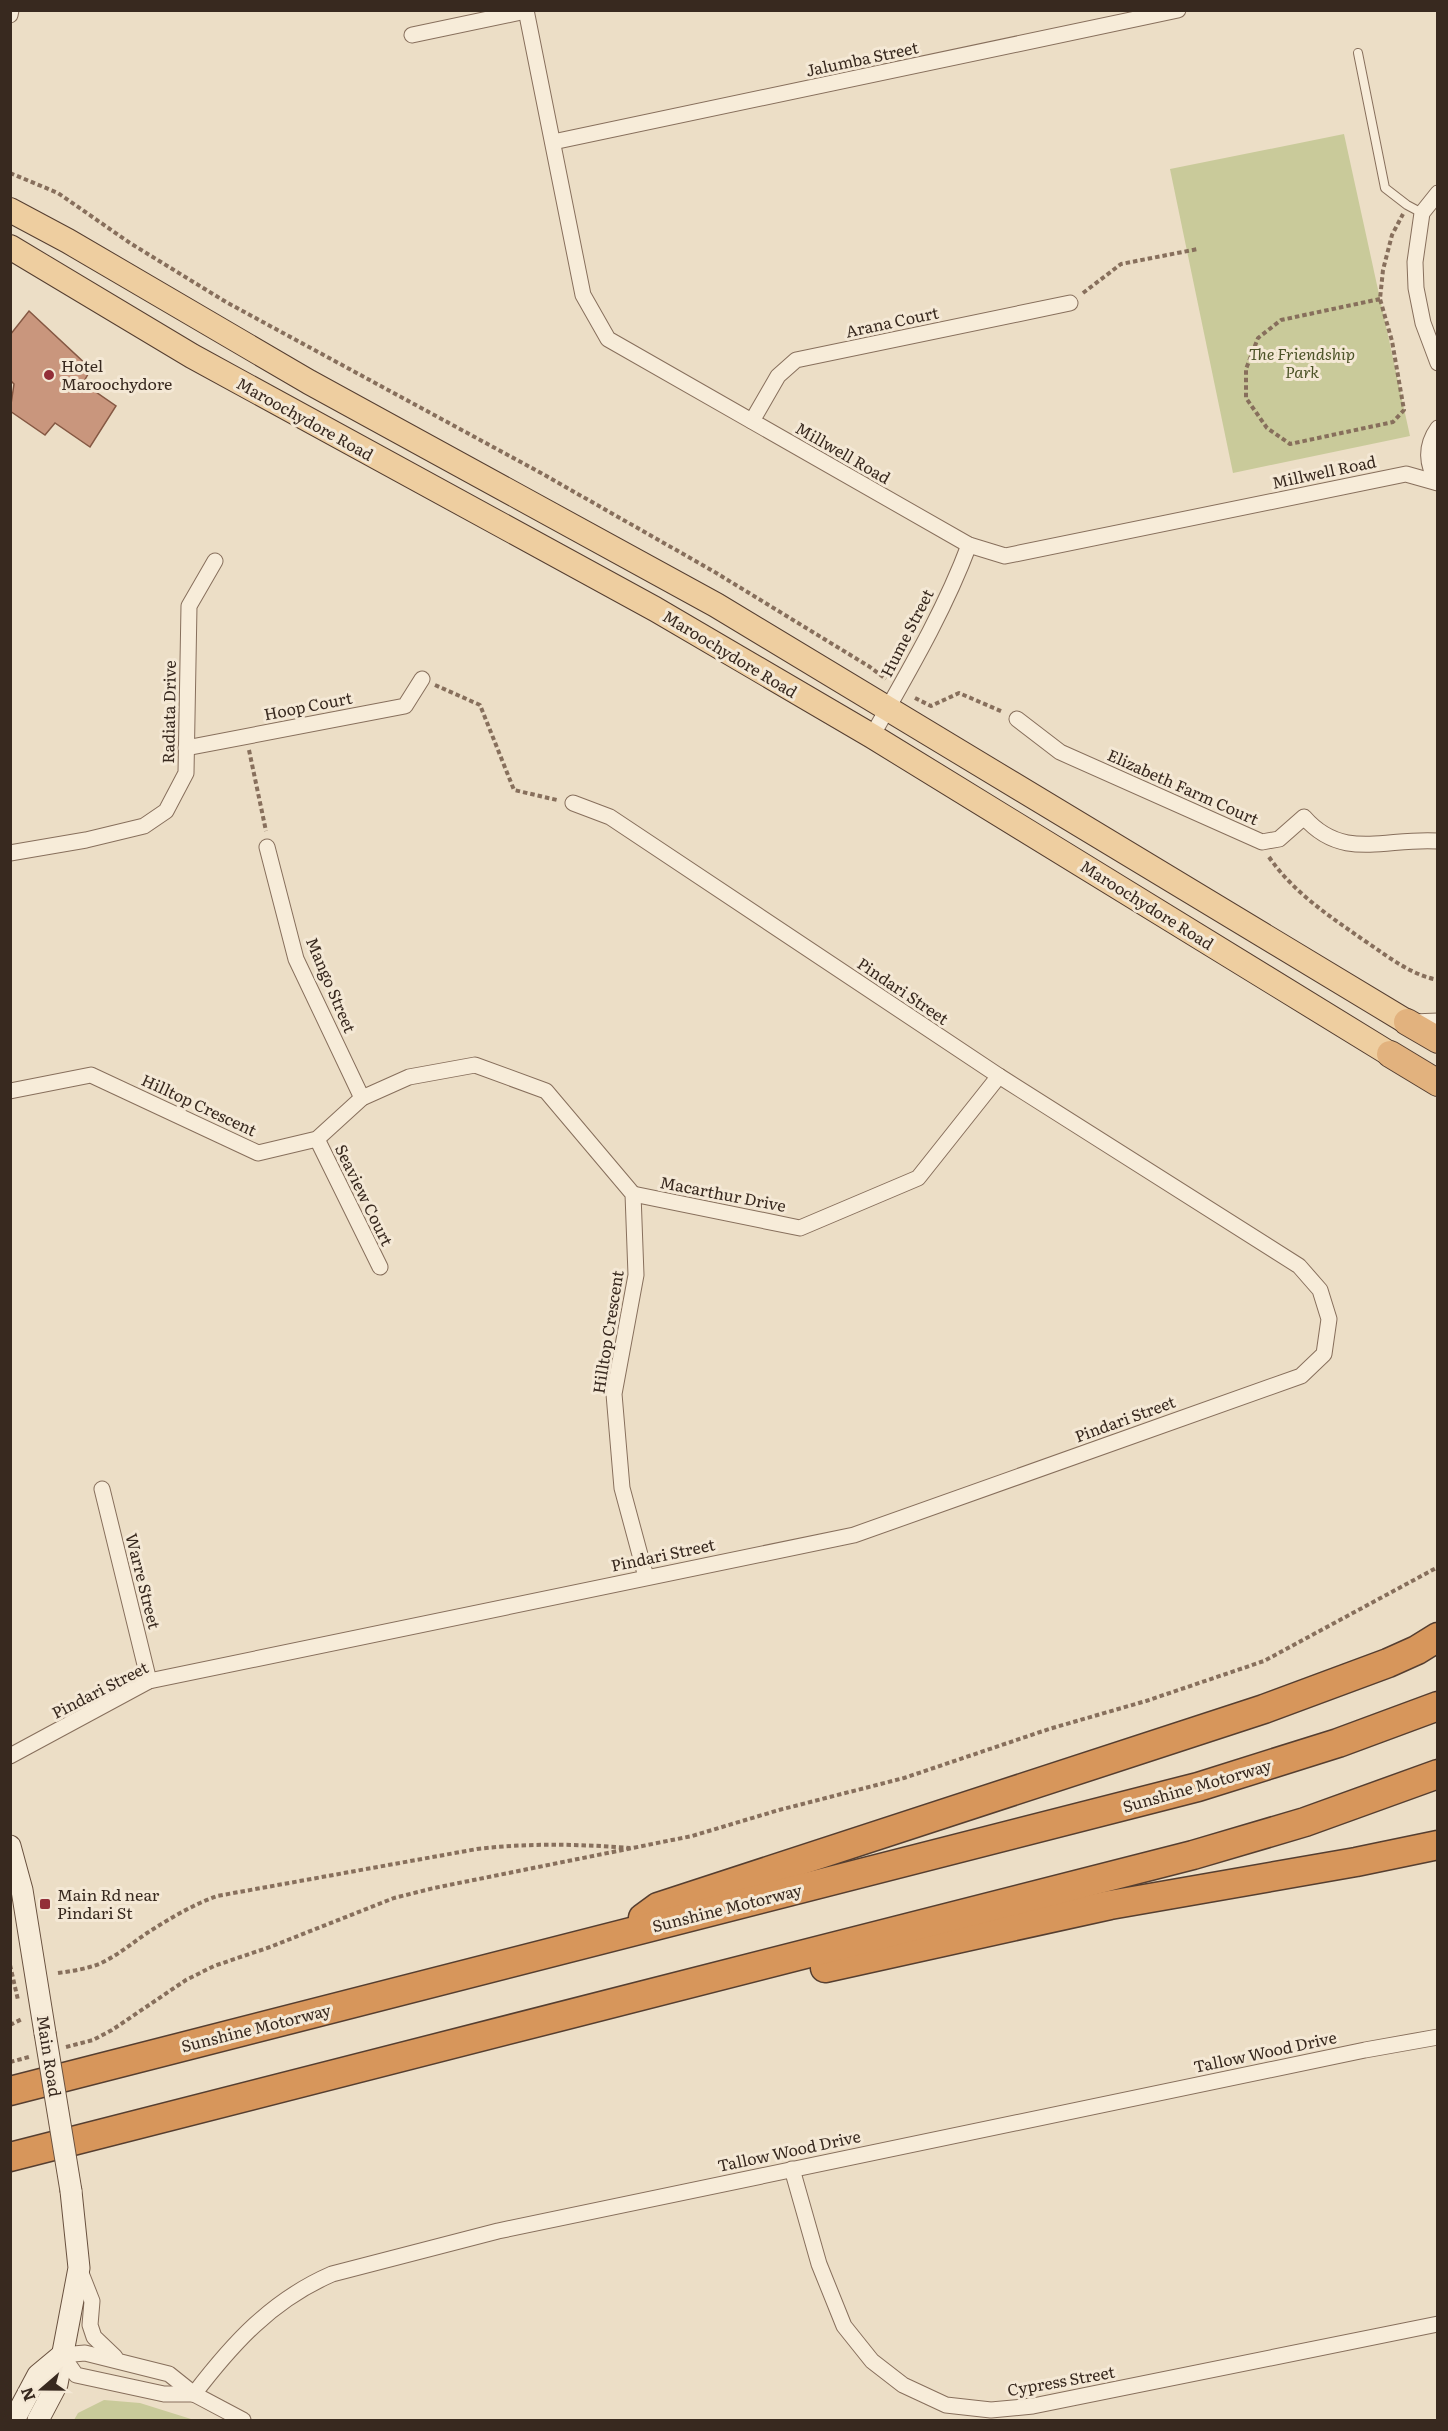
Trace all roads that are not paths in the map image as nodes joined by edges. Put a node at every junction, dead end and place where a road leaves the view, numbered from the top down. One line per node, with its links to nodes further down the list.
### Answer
1 (1178, 10): 5 (street, Jalumba Street)
2 (526, 11): 3 (street); 5 (street, Millwell Road)
3 (412, 35)
4 (1358, 53): 8 (lane)
5 (553, 142): 13 (street, Millwell Road)
6 (1437, 194): 8 (street)
7 (10, 210): 21 (main road, Maroochydore Road)
8 (1422, 213): 11 (street)
9 (10, 247): 23 (main road, Maroochydore Road)
10 (1070, 303): 13 (street, Arana Court)
11 (1437, 358): 12 (street)
12 (1437, 363)
13 (752, 421): 18 (street, Millwell Road)
14 (1437, 428): 15 (street)
15 (1429, 449): 16 (street); 17 (street)
16 (1406, 474): 17 (street, Millwell Road); 18 (street, Millwell Road)
17 (1437, 483)
18 (969, 545): 21 (street, Hume Street)
19 (214, 561): 24 (street, Radiata Drive)
20 (422, 679): 24 (street, Hoop Court)
21 (888, 707): 23 (street, Hume Street); 30 (main road, Maroochydore Road)
22 (1017, 719): 26 (street, Elizabeth Farm Court)
23 (872, 736): 32 (main road, Maroochydore Road)
24 (186, 748): 28 (street, Radiata Drive)
25 (573, 803): 33 (street, Pindari Street)
26 (1437, 841)
27 (267, 847): 36 (street, Mango Street)
28 (10, 853)
29 (1437, 1021): 30 (street)
30 (1407, 1022): 31 (highway, Maroochydore Road)
31 (1437, 1040)
32 (1390, 1054): 34 (highway, Maroochydore Road)
33 (999, 1076): 38 (street, Macarthur Drive); 41 (street, Pindari Street)
34 (1437, 1083)
35 (10, 1090): 37 (street, Hilltop Crescent)
36 (362, 1098): 37 (street, Hilltop Crescent); 38 (street, Hilltop Crescent)
37 (317, 1139): 39 (street, Seaview Court)
38 (633, 1194): 41 (street, Hilltop Crescent)
39 (380, 1267)
40 (102, 1489): 43 (street, Warre Street)
41 (646, 1577): 43 (street, Pindari Street)
42 (1437, 1637): 49 (highway)
43 (149, 1681): 45 (street, Pindari Street)
44 (1437, 1706): 49 (highway, Sunshine Motorway)
45 (10, 1756)
46 (1437, 1774): 50 (highway)
47 (1437, 1845): 50 (highway)
48 (10, 1846): 55 (main road, Main Road, bridge)
49 (617, 1937): 52 (highway, Sunshine Motorway)
50 (581, 2012): 53 (highway)
51 (1437, 2037): 54 (street, Tallow Wood Drive)
52 (10, 2091)
53 (10, 2157)
54 (792, 2169): 56 (street, Cypress Street); 59 (street, Tallow Wood Drive)
55 (79, 2268): 57 (main road, Main Road); 58 (street, Main Road)
56 (1437, 2324)
57 (62, 2355): 58 (street, Main Road); 59 (street, Main Road); 60 (main road); 61 (main road)
58 (119, 2361): 59 (street, Main Road)
59 (194, 2394): 62 (street, Main Road)
60 (14, 2421)
61 (38, 2421)
62 (243, 2421)

